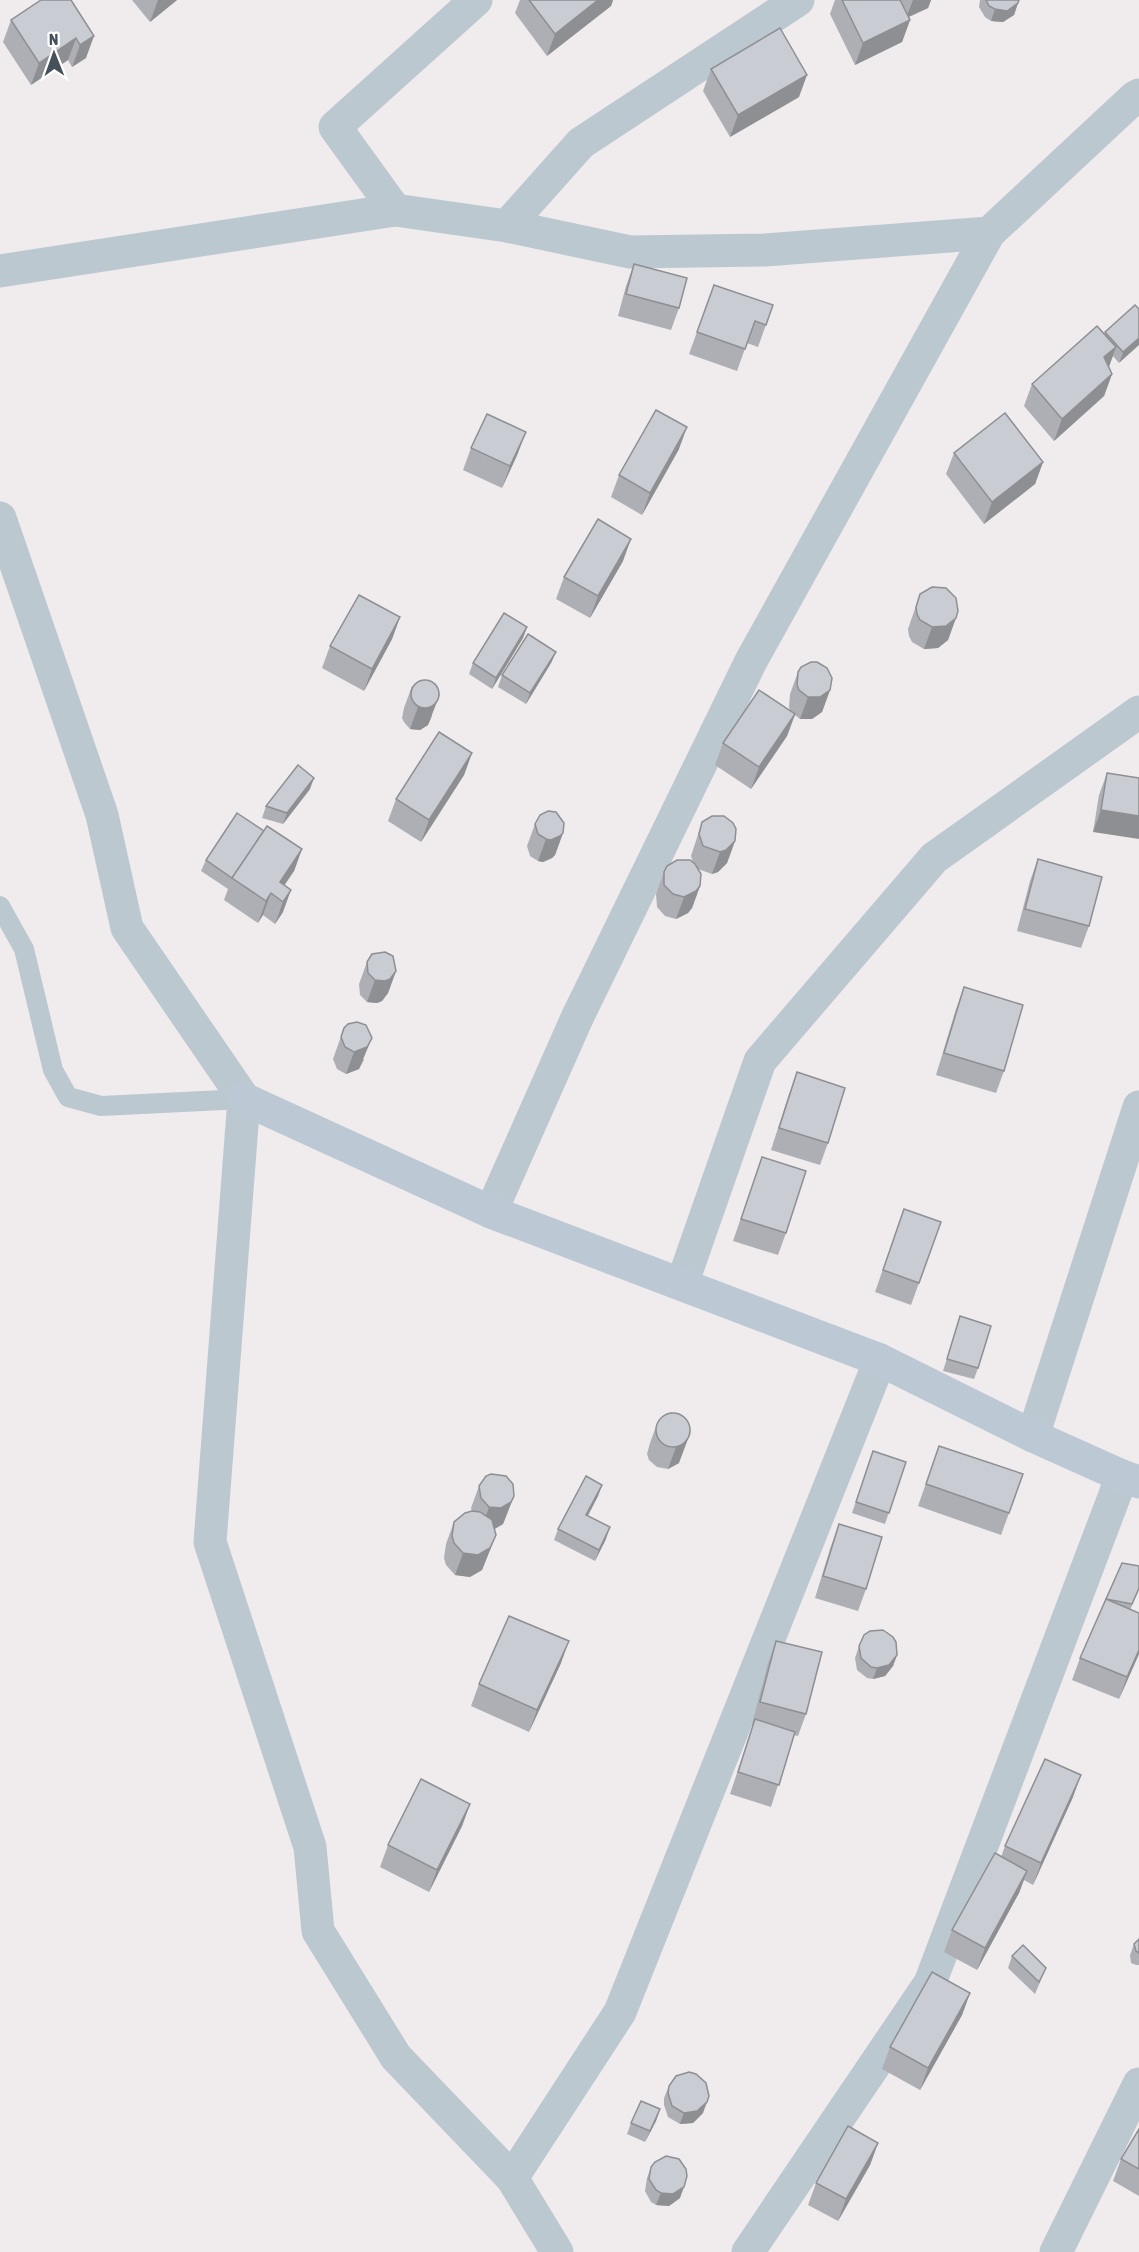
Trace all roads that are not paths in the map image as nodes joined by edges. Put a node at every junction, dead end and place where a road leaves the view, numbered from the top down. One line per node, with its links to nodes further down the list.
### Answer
1 (476, 0): 4 (street)
2 (798, 0): 5 (street)
3 (1138, 98): 6 (street)
4 (395, 210): 5 (street); 7 (street)
5 (507, 226): 6 (street)
6 (988, 233): 13 (street)
7 (0, 271)
8 (0, 518): 11 (street)
9 (1139, 712): 14 (street)
10 (0, 906): 11 (lane)
11 (244, 1099): 13 (street); 19 (street)
12 (1139, 1107): 16 (street)
13 (491, 1212): 14 (street)
14 (682, 1284): 15 (street)
15 (880, 1360): 16 (street); 19 (street)
16 (1033, 1436): 17 (street)
17 (1130, 1479): 21 (street)
18 (1139, 2084): 22 (street)
19 (512, 2178): 20 (street)
20 (556, 2252)
21 (748, 2252)
22 (1056, 2252)

